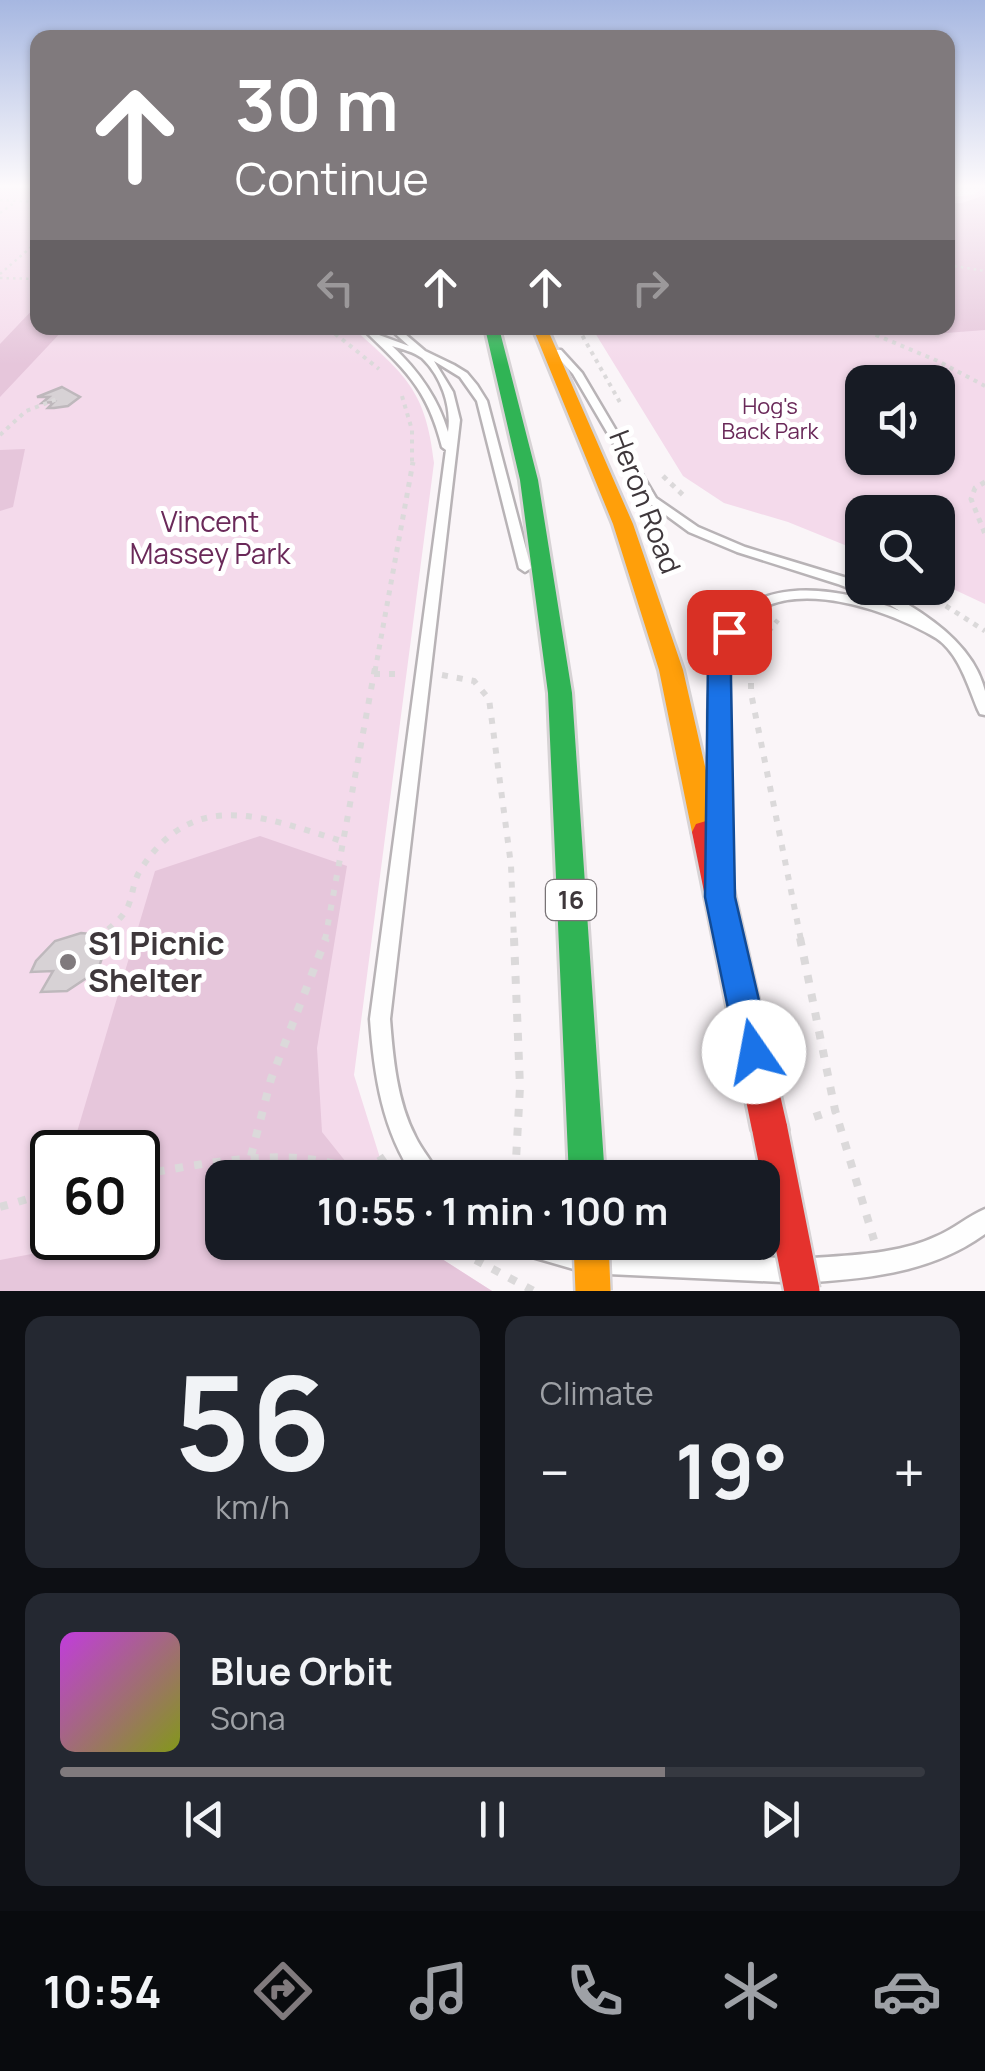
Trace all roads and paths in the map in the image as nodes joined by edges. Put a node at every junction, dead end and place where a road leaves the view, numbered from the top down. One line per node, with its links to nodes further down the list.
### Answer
1 (30, 248): 4 (path)
2 (955, 266): 3 (path)
3 (985, 271)
4 (0, 276): 5 (path)
5 (30, 278)
6 (336, 335): 16 (path)
7 (374, 335): 14 (lane)
8 (402, 335): 15 (lane)
9 (494, 335): 33 (main road, 16)
10 (544, 335): 36 (main road, Heron Road)
11 (545, 335): 30 (lane)
12 (582, 335): 20 (path)
13 (876, 335): 18 (path)
14 (378, 338): 15 (lane); 22 (lane)
15 (426, 356): 22 (lane); 33 (lane)
16 (387, 377)
17 (396, 385): 31 (path)
18 (985, 386)
19 (60, 398): 21 (path)
20 (630, 420)
21 (0, 435)
22 (450, 462): 32 (lane)
23 (657, 468): 25 (path)
24 (985, 482): 26 (path)
25 (694, 504)
26 (985, 534)
27 (778, 597): 30 (lane); 36 (lane); 50 (path)
28 (944, 605): 29 (path)
29 (985, 631)
30 (949, 643): 34 (lane)
31 (374, 674): 32 (path); 35 (path)
32 (422, 674): 40 (lane); 41 (path)
33 (560, 693): 42 (main road, 16)
34 (985, 710)
35 (342, 841): 37 (path); 38 (path)
36 (720, 897): 53 (main road, Heron Road, bridge)
37 (97, 939)
38 (251, 1156): 39 (path); 43 (path)
39 (294, 1160)
40 (418, 1160)
41 (515, 1160)
42 (586, 1160)
43 (160, 1171)
44 (30, 1198): 45 (path)
45 (0, 1207)
46 (985, 1220): 50 (lane)
47 (476, 1260): 51 (path)
48 (591, 1260): 50 (lane)
49 (591, 1260): 52 (main road, bridge)
50 (882, 1266)
51 (534, 1291)
52 (594, 1291)
53 (802, 1291)

